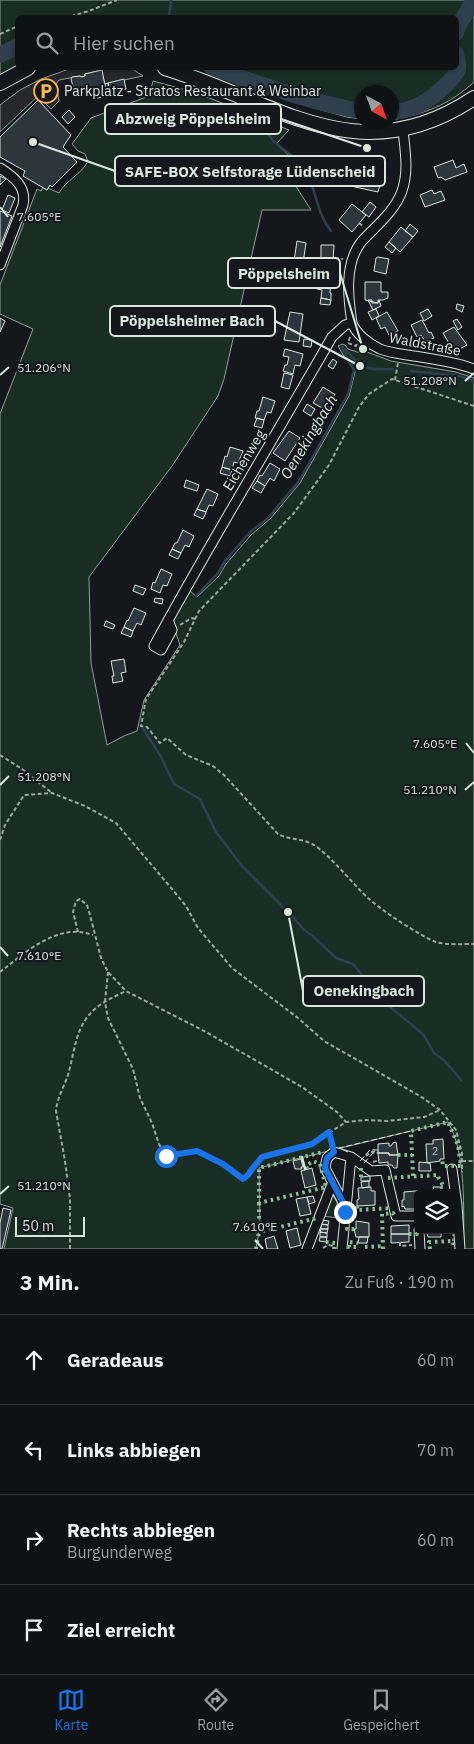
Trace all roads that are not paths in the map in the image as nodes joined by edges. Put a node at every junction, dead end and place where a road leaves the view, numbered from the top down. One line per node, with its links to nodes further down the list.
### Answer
1 (24, 70): 3 (main road)
2 (170, 70): 5 (main road)
3 (0, 83)
4 (474, 98): 5 (main road)
5 (403, 130): 8 (street)
6 (0, 168): 7 (street)
7 (0, 266)
8 (352, 323): 9 (street, Waldstraße); 10 (street, Eichenweg)
9 (474, 369)
10 (168, 620): 10 (street, Eichenweg)
11 (351, 1157): 13 (street); 14 (street); 15 (street)
12 (452, 1174): 20 (street)
13 (332, 1184): 14 (street); 19 (street)
14 (345, 1206): 18 (street)
15 (414, 1216)
16 (419, 1234): 17 (street)
17 (420, 1247)
18 (342, 1248)
19 (306, 1249)
20 (460, 1249)

